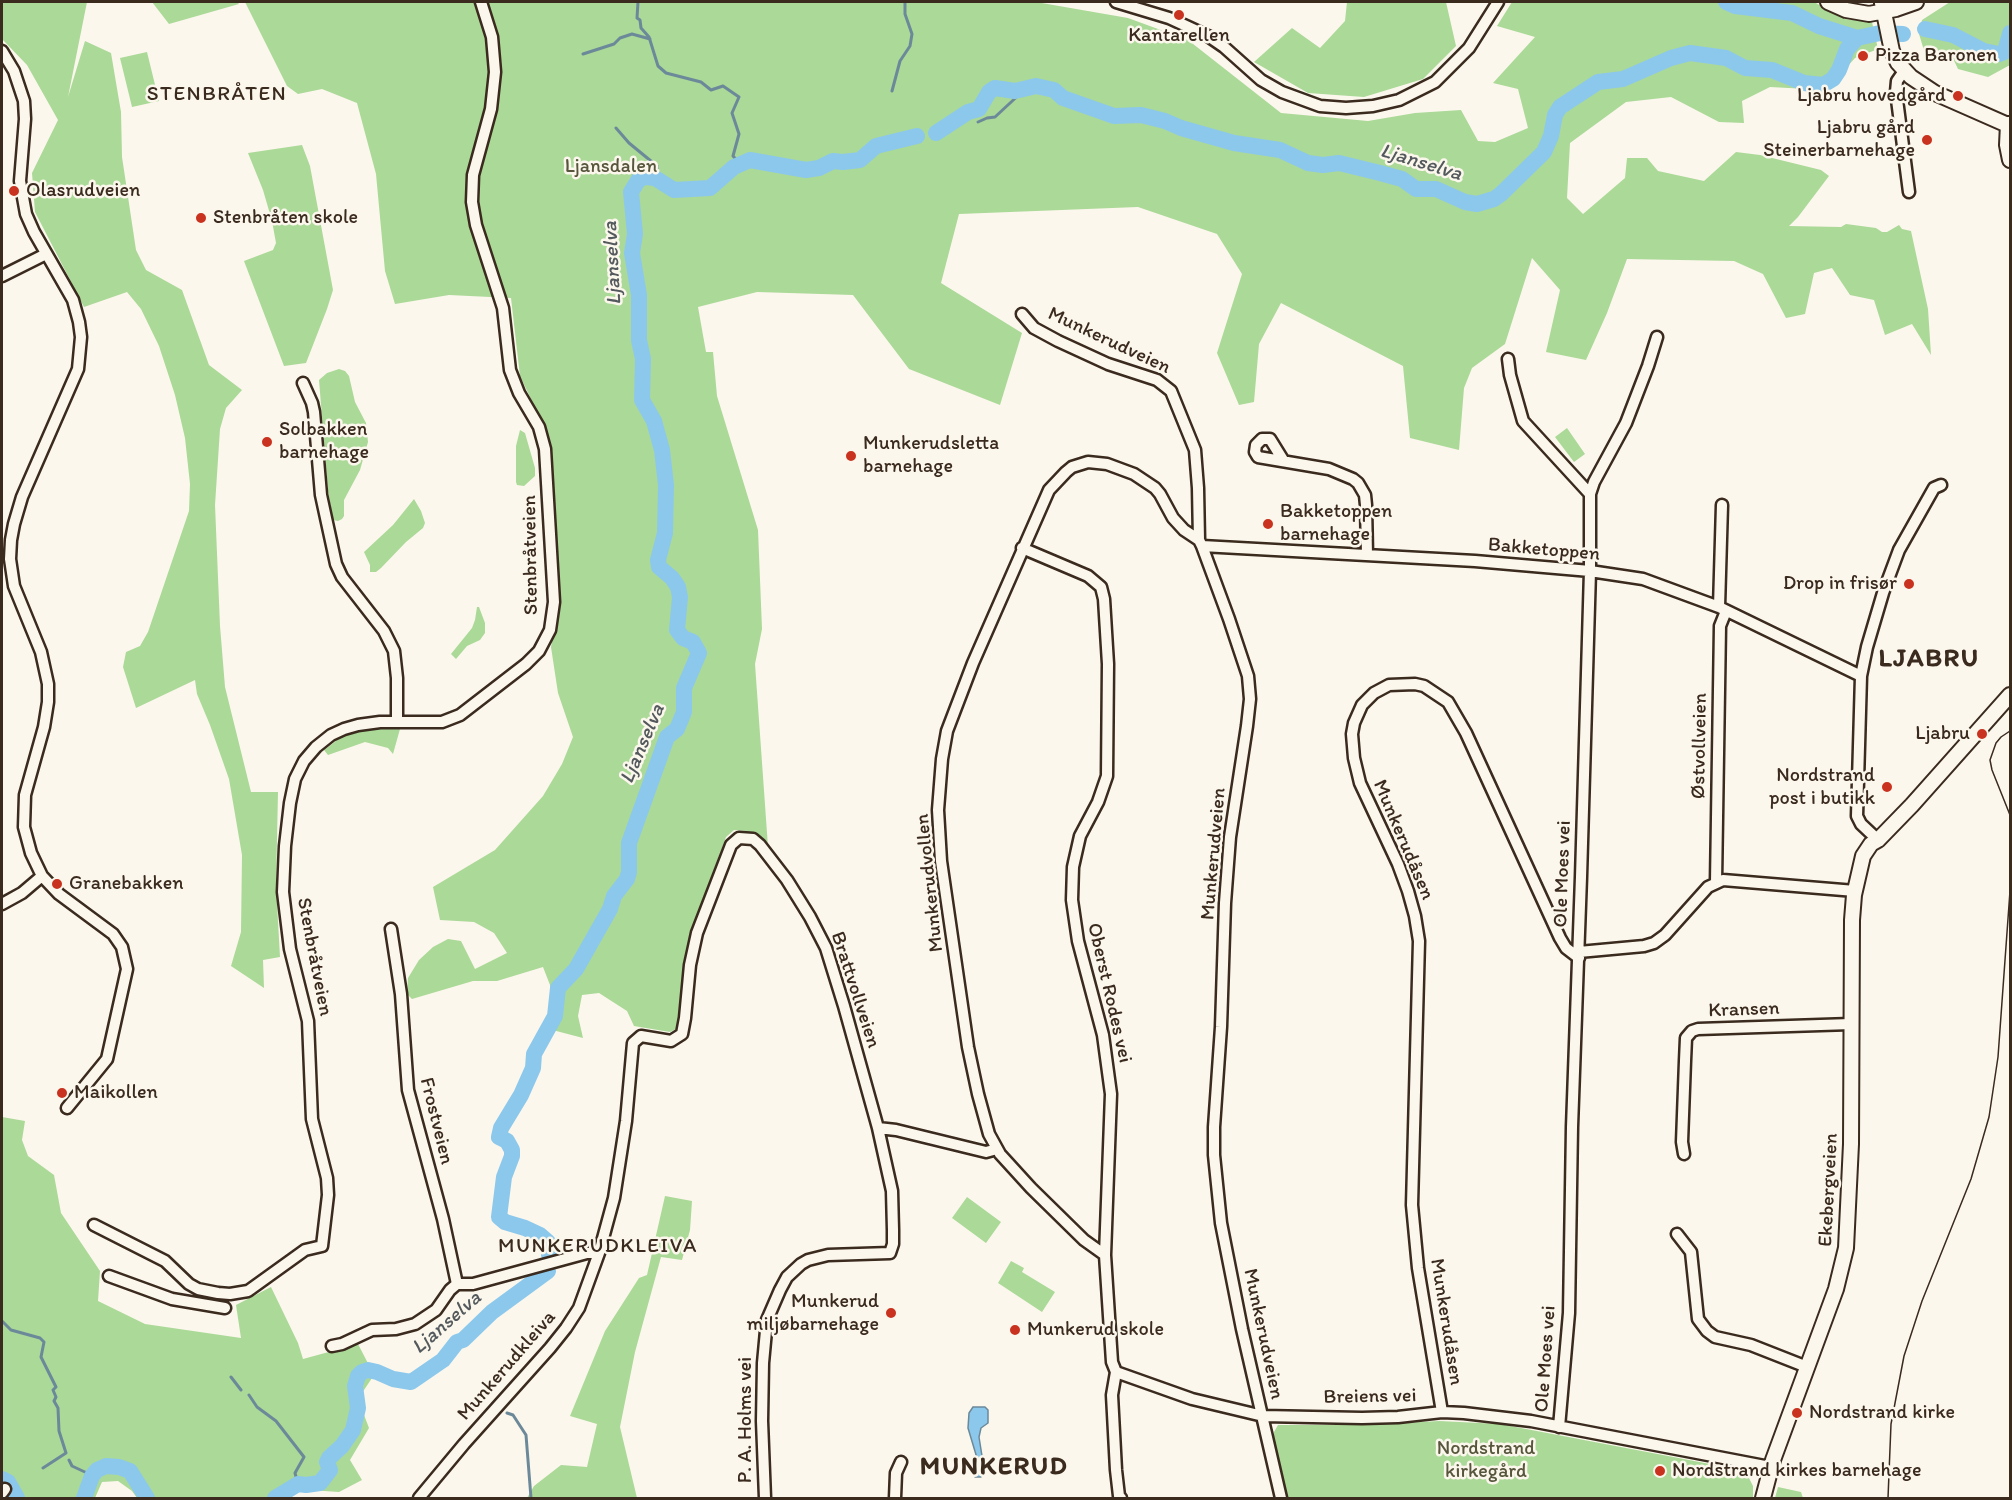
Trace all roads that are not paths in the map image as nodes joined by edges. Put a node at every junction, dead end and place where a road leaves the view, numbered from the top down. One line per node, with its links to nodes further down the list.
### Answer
1 (481, 2): 30 (street, Stenbråtveien)
2 (1116, 2): 3 (street)
3 (1498, 2)
4 (1828, 2): 7 (main road)
5 (1848, 2): 7 (main road)
6 (1916, 2): 7 (main road)
7 (1886, 11): 9 (main road)
8 (2, 51): 13 (street)
9 (1904, 71): 10 (main road); 12 (street)
10 (2009, 125): 11 (main road)
11 (2010, 160)
12 (1909, 192)
13 (46, 254): 14 (street); 32 (street)
14 (2, 276)
15 (1022, 314): 23 (street, Munkerudveien)
16 (1657, 336): 21 (street, Ole Moes vei)
17 (1508, 359): 21 (street)
18 (303, 383): 30 (street)
19 (1283, 460): 25 (street)
20 (1941, 485): 28 (street)
21 (1590, 494): 26 (street, Ole Moes vei)
22 (1722, 505): 27 (street, Østvollveien)
23 (1201, 543): 24 (street, Munkerudvollen); 25 (street, Bakketoppen); 58 (street, Munkerudveien)
24 (1023, 548): 42 (street, Munkerudvollen); 48 (street, Oberst Rodes vei)
25 (1367, 555): 26 (street, Bakketoppen)
26 (1590, 571): 27 (street, Bakketoppen); 37 (street, Ole Moes vei)
27 (1722, 609): 28 (street, Bakketoppen); 33 (street, Østvollveien)
28 (1861, 676): 31 (street)
29 (2010, 695): 31 (main road, Ekebergveien)
30 (397, 722): 51 (street, Stenbråtveien)
31 (1878, 840): 34 (main road, Ekebergveien)
32 (42, 876): 35 (street); 40 (street)
33 (1716, 882): 34 (street); 37 (street)
34 (1854, 891): 38 (main road, Ekebergveien)
35 (2, 904)
36 (391, 928): 50 (street, Frostveien)
37 (1579, 955): 57 (street, Munkerudåsen); 59 (street, Ole Moes vei)
38 (1851, 1024): 43 (street, Kransen); 55 (main road, Ekebergveien)
39 (640, 1036): 41 (street, Brattvollveien); 46 (street, Munkerudkleiva)
40 (67, 1108)
41 (878, 1128): 42 (street); 47 (street, Brattvollveien)
42 (996, 1149): 48 (street, Munkerudvollen)
43 (1684, 1154)
44 (94, 1225): 51 (street, Stenbråtveien)
45 (1677, 1234): 55 (street)
46 (599, 1253): 50 (street); 62 (street, Munkerudkleiva)
47 (890, 1253): 63 (street, P. A. Holms vei)
48 (1105, 1255): 56 (street, Oberst Rodes vei)
49 (110, 1276): 52 (street)
50 (457, 1284): 54 (street)
51 (198, 1289): 52 (street)
52 (194, 1303): 53 (street)
53 (225, 1308)
54 (332, 1346)
55 (1808, 1367): 61 (main road, Ekebergveien)
56 (1116, 1372): 58 (street, Breiens vei); 65 (street, Oberst Rodes vei)
57 (1442, 1412): 58 (street, Breiens vei); 59 (street, Breiens vei)
58 (1263, 1416): 66 (street, Munkerudveien)
59 (1559, 1427): 61 (street, Breiens vei)
60 (902, 1462): 64 (street)
61 (1770, 1467): 67 (main road, Ekebergveien)
62 (419, 1498)
63 (765, 1498)
64 (895, 1498)
65 (1121, 1498)
66 (1281, 1498)
67 (1763, 1498)

